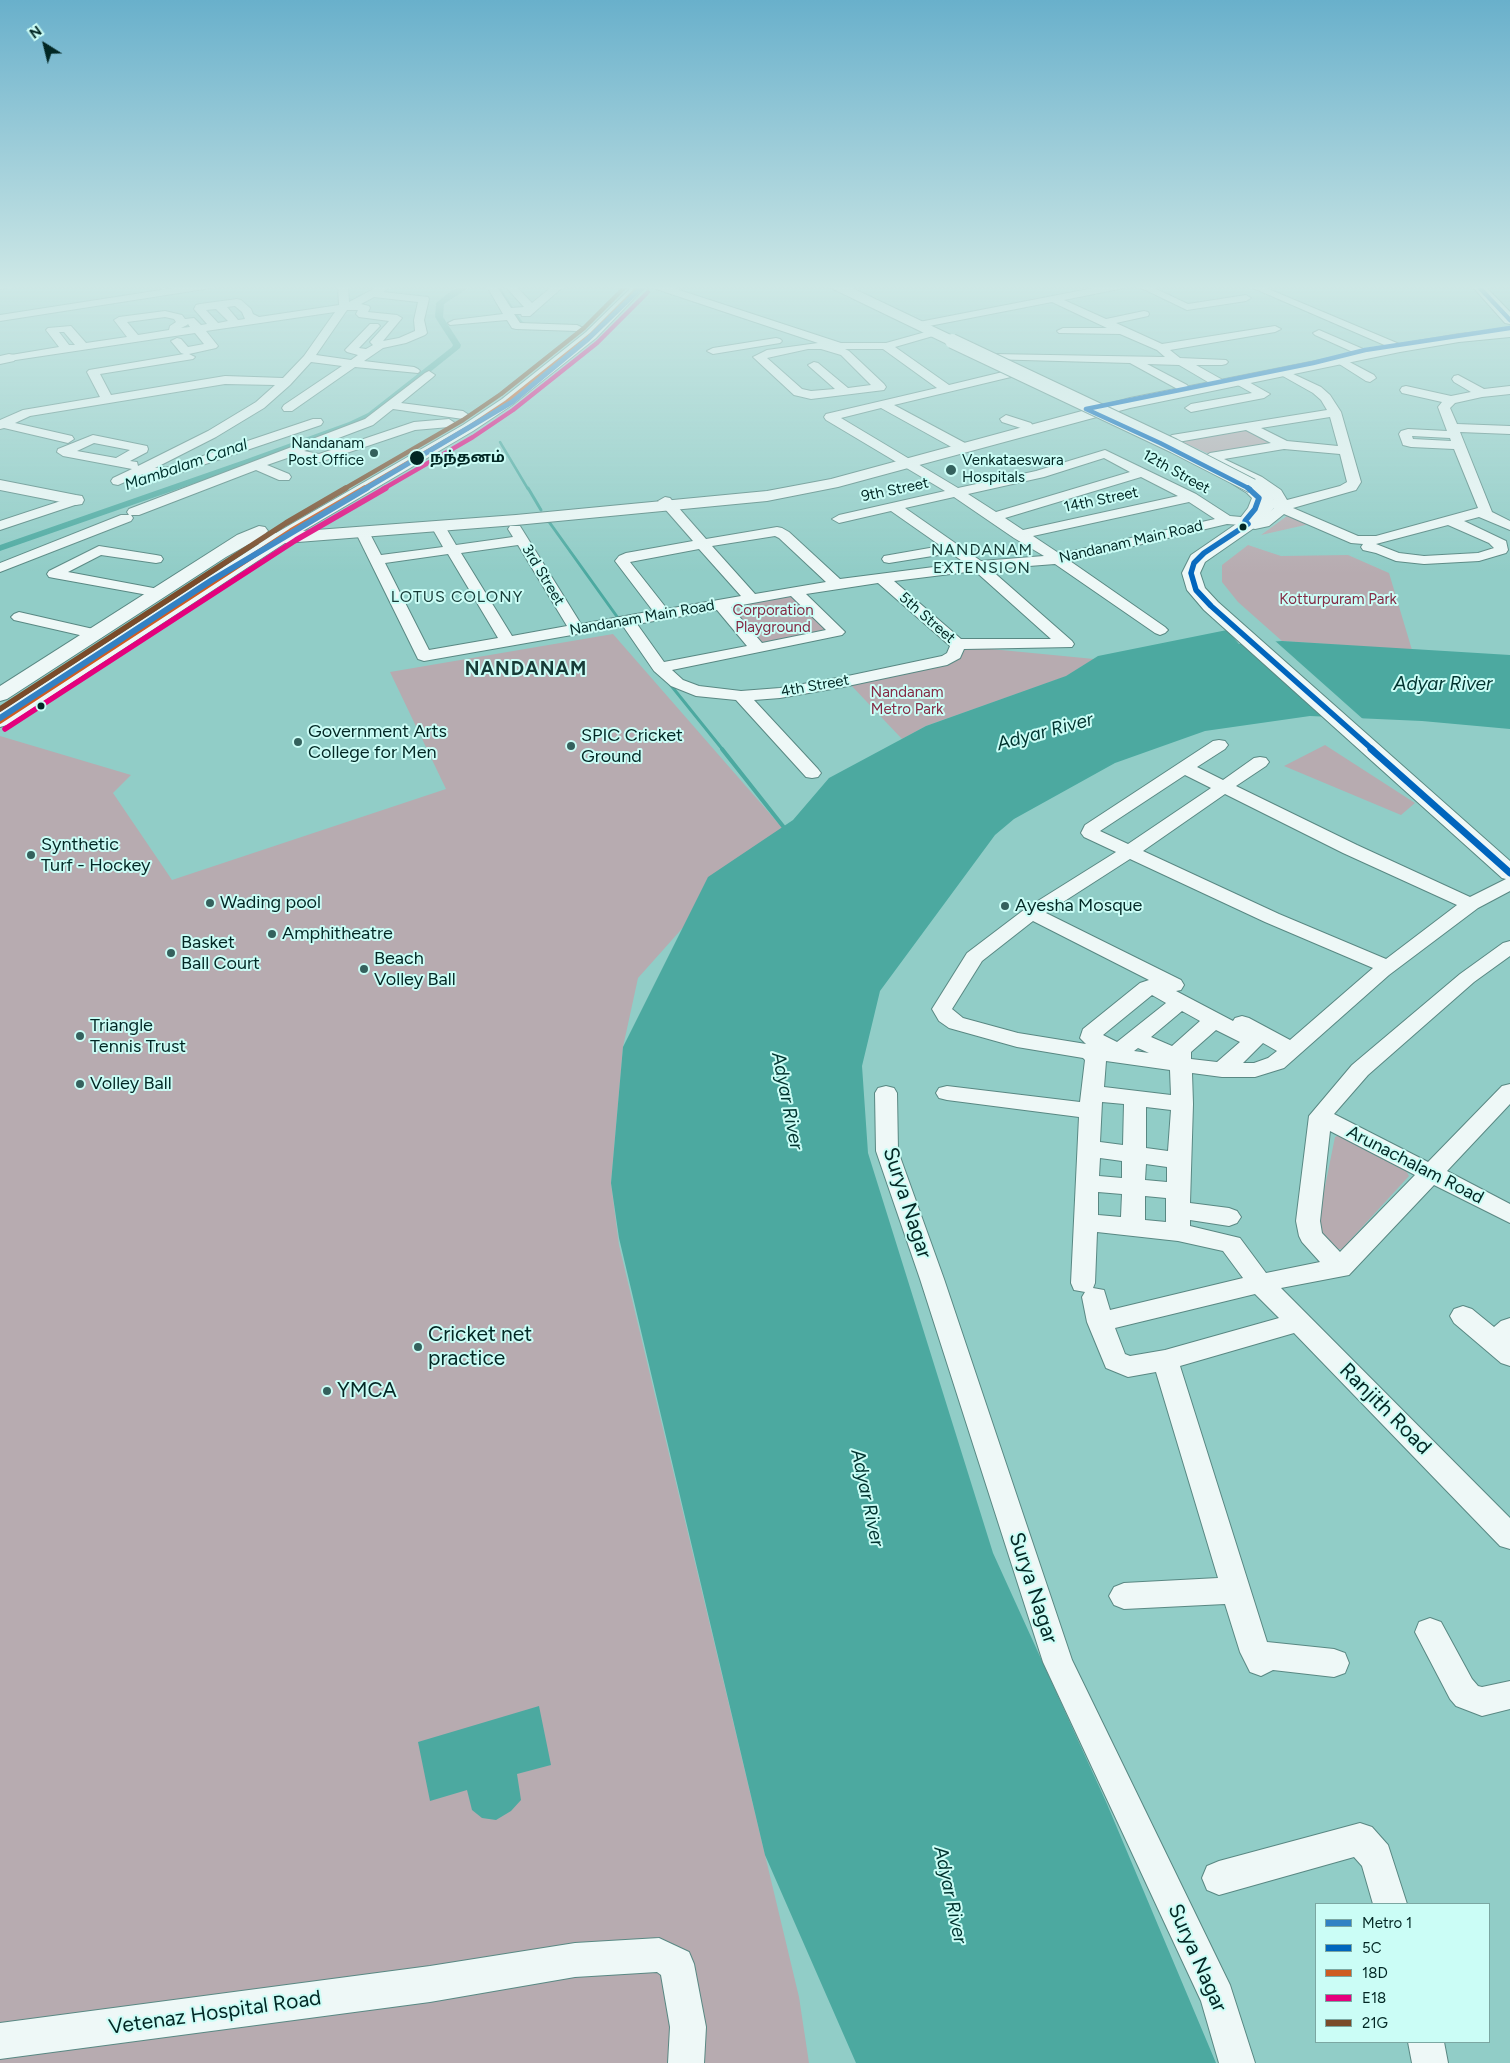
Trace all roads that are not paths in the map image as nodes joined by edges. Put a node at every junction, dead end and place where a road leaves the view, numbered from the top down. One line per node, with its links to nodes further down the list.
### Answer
1 (99, 381): 29 (street)
2 (212, 381): 29 (street)
3 (264, 381): 23 (street)
4 (327, 381): 36 (street)
5 (421, 381): 35 (street)
6 (513, 381): 41 (main road)
7 (530, 381): 76 (main road)
8 (786, 381): 30 (street)
9 (833, 381): 30 (street)
10 (874, 381): 30 (street)
11 (884, 381): 32 (street)
12 (935, 381): 26 (street)
13 (982, 381): 26 (street)
14 (1028, 381): 38 (street)
15 (1036, 381): 38 (street)
16 (1037, 381): 78 (main road, bridge)
17 (1171, 381): 25 (street)
18 (1221, 381): 24 (main road)
19 (1239, 381): 38 (main road)
20 (1240, 381): 37 (street)
21 (1300, 381): 39 (street)
22 (1462, 381): 31 (street)
23 (286, 382): 63 (street)
24 (1217, 382): 25 (main road)
25 (1183, 388): 38 (main road)
26 (948, 390): 32 (street)
27 (1406, 390): 33 (street)
28 (1510, 390): 31 (street)
29 (106, 392): 43 (street)
30 (845, 392)
31 (1482, 393): 33 (street)
32 (909, 400): 34 (street)
33 (1451, 400): 47 (street)
34 (882, 404): 52 (street); 61 (street)
35 (390, 405): 41 (street); 54 (street)
36 (288, 408)
37 (1191, 408)
38 (1095, 409): 44 (main road); 48 (street); 61 (main road); 78 (street)
39 (1335, 412): 45 (street); 55 (street)
40 (1006, 418): 44 (street)
41 (456, 419): 54 (street); 92 (main road)
42 (317, 422): 63 (street)
43 (1, 425): 49 (street)
44 (1027, 426): 52 (main road)
45 (1249, 427): 48 (street); 51 (street)
46 (1510, 430): 47 (street)
47 (1456, 436): 75 (street)
48 (1172, 438): 59 (street)
49 (72, 442): 50 (street); 53 (street); 58 (street)
50 (120, 444): 53 (street); 57 (street)
51 (1284, 445): 55 (street); 59 (street)
52 (960, 446): 61 (main road)
53 (106, 450): 57 (street); 58 (street)
54 (292, 451): 62 (street)
55 (1345, 451): 78 (street)
56 (1108, 454): 64 (street, 12th Street); 68 (street, 9th Street)
57 (131, 455): 60 (street)
58 (92, 457): 60 (street)
59 (1210, 457): 78 (street)
60 (118, 462): 63 (street)
61 (906, 463): 68 (street); 72 (main road)
62 (255, 465): 65 (street); 105 (street)
63 (143, 470): 66 (street)
64 (1143, 472): 70 (street, 12th Street); 77 (street)
65 (284, 477)
66 (118, 481)
67 (0, 485): 71 (main road)
68 (957, 493): 73 (street, 9th Street); 77 (street)
69 (0, 494): 71 (main road)
70 (1191, 498): 81 (street, 12th Street); 90 (street, 14th Street)
71 (69, 503): 83 (street)
72 (667, 503): 80 (main road); 86 (main road); 94 (street)
73 (894, 507): 79 (street, 9th Street); 96 (street)
74 (1510, 512): 75 (street)
75 (1486, 513): 82 (street); 85 (street); 87 (street)
76 (322, 514): 86 (main road); 88 (main road)
77 (994, 517): 90 (street)
78 (1260, 517): 81 (street, Nandanam Main Road); 95 (street); 132 (main road)
79 (839, 519)
80 (516, 520): 84 (main road); 93 (street, 3rd Street)
81 (1227, 520): 101 (street, Nandanam Main Road)
82 (1452, 521): 91 (street); 95 (street); 95 (street)
83 (0, 526)
84 (438, 526): 86 (main road); 97 (street)
85 (1510, 526)
86 (355, 530): 88 (main road); 89 (main road); 102 (street)
87 (1510, 534)
88 (286, 535): 89 (main road); 92 (main road); 103 (main road)
89 (326, 535): 103 (main road)
90 (1019, 535): 101 (street)
91 (1491, 535)
92 (249, 536): 109 (main road)
93 (522, 540): 97 (street); 115 (street, 3rd Street)
94 (703, 543): 107 (street); 110 (street); 112 (street)
95 (1367, 545): 98 (street)
96 (952, 549): 100 (street); 104 (street)
97 (452, 550): 102 (street); 118 (street)
98 (1510, 556)
99 (156, 559): 109 (street)
100 (890, 559)
101 (1058, 559): 104 (street, Nandanam Main Road); 116 (street)
102 (376, 560): 118 (street, Nandanam Main Road)
103 (242, 564): 125 (main road)
104 (978, 566): 106 (street, Nandanam Main Road); 119 (street)
105 (0, 568)
106 (881, 578): 107 (street, Nandanam Main Road); 119 (street, 5th Street)
107 (837, 584): 108 (street, Nandanam Main Road)
108 (794, 591): 110 (street, Nandanam Main Road); 120 (street)
109 (158, 593): 117 (main road)
110 (751, 599): 111 (street, Nandanam Main Road)
111 (720, 604): 112 (street, Nandanam Main Road); 120 (street)
112 (663, 614): 114 (street, Nandanam Main Road)
113 (19, 617): 117 (street)
114 (627, 620): 115 (street, Nandanam Main Road); 122 (street)
115 (577, 630): 118 (street, Nandanam Main Road)
116 (1160, 630)
117 (96, 634): 123 (main road)
118 (507, 641)
119 (957, 644): 121 (street, 5th Street)
120 (758, 649): 122 (street)
121 (947, 660): 124 (street, 4th Street)
122 (660, 668): 124 (street)
123 (0, 695)
124 (741, 696): 129 (street)
125 (0, 721)
126 (1219, 745): 128 (street)
127 (1260, 762): 130 (street)
128 (1185, 768): 130 (street); 131 (street)
129 (812, 773)
130 (1224, 788): 131 (street); 133 (street)
131 (1130, 851): 134 (street); 136 (street)
132 (1508, 871): 133 (street)
133 (1471, 904): 136 (street)
134 (1032, 913): 140 (street); 141 (street)
135 (1510, 947): 150 (street)
136 (1388, 967): 140 (street)
137 (1181, 1001): 138 (street); 139 (street); 139 (street)
138 (1214, 1019): 142 (street); 143 (street)
139 (1136, 1039): 142 (street)
140 (1290, 1049): 143 (street)
141 (1090, 1052): 142 (street); 148 (street)
142 (1181, 1061): 143 (street); 149 (street)
143 (1224, 1068)
144 (1510, 1091): 154 (street)
145 (886, 1093): 180 (street, Surya Nagar)
146 (947, 1093): 148 (street)
147 (1135, 1100): 148 (street); 149 (street); 152 (street)
148 (1092, 1102): 151 (street)
149 (1182, 1104): 153 (street)
150 (1320, 1116): 154 (street, Arunachalam Road); 162 (street)
151 (1088, 1149): 152 (street); 155 (street)
152 (1134, 1155): 153 (street); 156 (street)
153 (1180, 1161): 157 (street)
154 (1432, 1172): 158 (street, Arunachalam Road); 162 (street)
155 (1088, 1183): 156 (street); 160 (street)
156 (1133, 1187): 157 (street); 161 (street)
157 (1178, 1211): 159 (street); 161 (street); 163 (street, Ranjith Road)
158 (1510, 1214)
159 (1229, 1217)
160 (1085, 1222): 161 (street); 165 (street)
161 (1133, 1226)
162 (1340, 1268): 163 (street)
163 (1260, 1284): 165 (street); 166 (street, Ranjith Road)
164 (1463, 1316): 167 (street)
165 (1100, 1322): 168 (street)
166 (1299, 1322): 168 (street); 169 (street, Ranjith Road)
167 (1505, 1342)
168 (1165, 1360): 170 (street)
169 (1510, 1537)
170 (1236, 1590): 171 (street); 173 (street)
171 (1124, 1596)
172 (1430, 1632): 174 (street)
173 (1334, 1663)
174 (1510, 1695)
175 (1219, 1878): 176 (street)
176 (1390, 1903)
177 (0, 2041): 179 (street, Vetenaz Hospital Road)
178 (1426, 2043): 181 (street)
179 (686, 2063)
180 (1237, 2063)
181 (1430, 2063)

